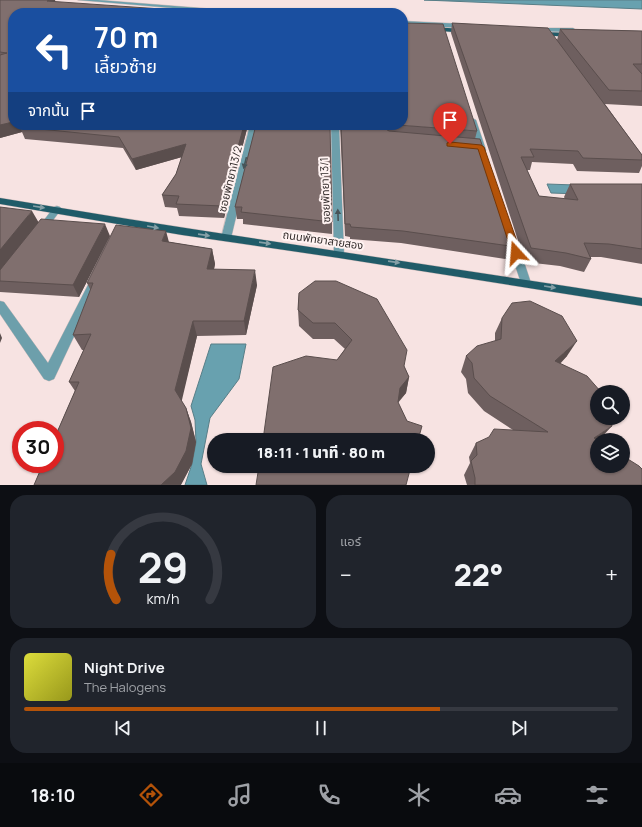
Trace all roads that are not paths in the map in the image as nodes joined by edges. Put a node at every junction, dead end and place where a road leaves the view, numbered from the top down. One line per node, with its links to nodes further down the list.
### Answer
1 (79, 2): 2 (main road); 3 (street)
2 (144, 8)
3 (173, 8)
4 (408, 23): 5 (street)
5 (475, 26)
6 (408, 28): 7 (main road)
7 (468, 31)
8 (531, 31): 9 (street); 10 (main road)
9 (578, 33): 10 (main road)
10 (547, 35): 11 (street)
11 (551, 41)
12 (470, 113): 15 (street)
13 (253, 130): 21 (street, ซอยพัทยา 13/2, one-way to 21)
14 (335, 130): 23 (street, ซอยพัทยา 13/1, one-way to 14)
15 (479, 149)
16 (0, 201): 17 (main road, ถนนพัทยาสายสอง, one-way to 17)
17 (57, 209): 18 (main road, ถนนพัทยาสายสอง); 22 (street)
18 (124, 221): 20 (street); 21 (main road, ถนนพัทยาสายสอง, one-way to 21)
19 (509, 230): 25 (street)
20 (117, 235)
21 (226, 238): 23 (main road, ถนนพัทยาสายสอง, one-way to 23)
22 (33, 240)
23 (339, 254): 25 (main road, ถนนพัทยาสายสอง, one-way to 25)
24 (100, 270): 27 (street)
25 (526, 283): 26 (main road, ถนนพัทยาสายสอง, one-way to 26)
26 (642, 302)
27 (0, 305)

